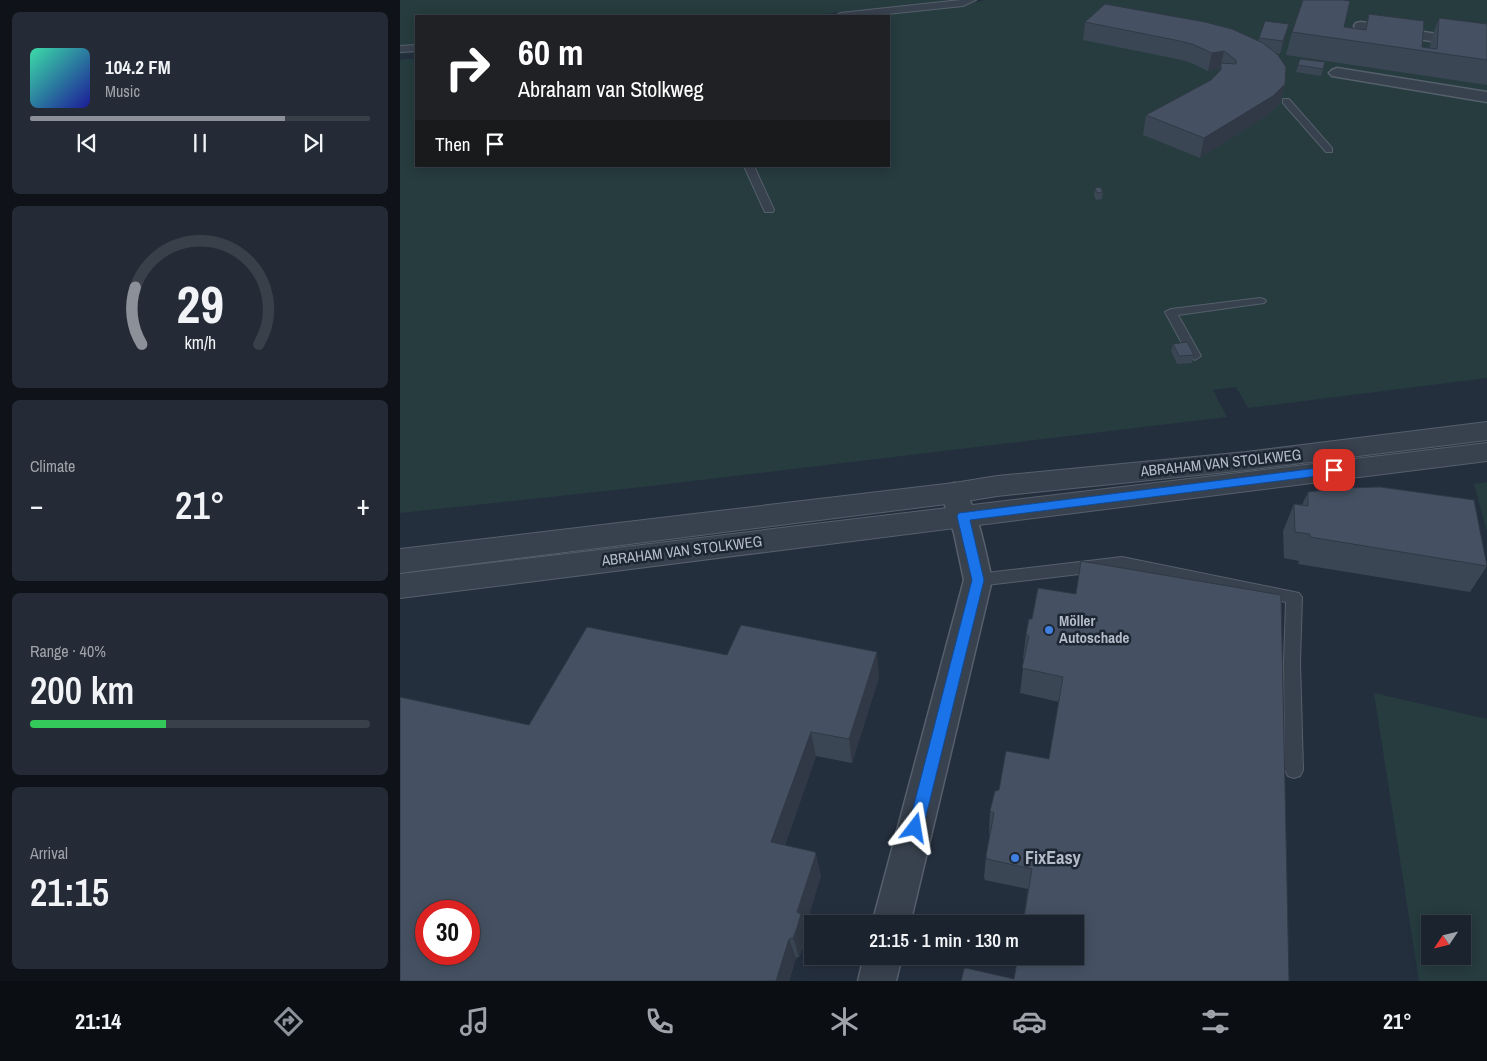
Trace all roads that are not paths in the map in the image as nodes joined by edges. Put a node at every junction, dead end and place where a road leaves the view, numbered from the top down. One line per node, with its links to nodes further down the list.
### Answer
1 (972, 0): 2 (street)
2 (849, 15)
3 (1361, 26): 4 (street)
4 (1487, 46)
5 (415, 48): 6 (street)
6 (400, 49)
7 (1338, 74): 8 (street)
8 (1487, 97)
9 (1286, 101): 10 (lane)
10 (1329, 150)
11 (749, 167): 12 (lane)
12 (769, 210)
13 (1260, 300): 14 (lane)
14 (1195, 356)
15 (1487, 431): 17 (street, ABRAHAM VAN STOLKWEG)
16 (1487, 452): 17 (street, ABRAHAM VAN STOLKWEG)
17 (959, 505): 18 (street, ABRAHAM VAN STOLKWEG); 19 (street); 20 (street, ABRAHAM VAN STOLKWEG)
18 (400, 561)
19 (978, 580): 21 (lane); 22 (street)
20 (400, 586)
21 (1294, 770)
22 (893, 915)
23 (880, 965): 24 (street)
24 (876, 981)

